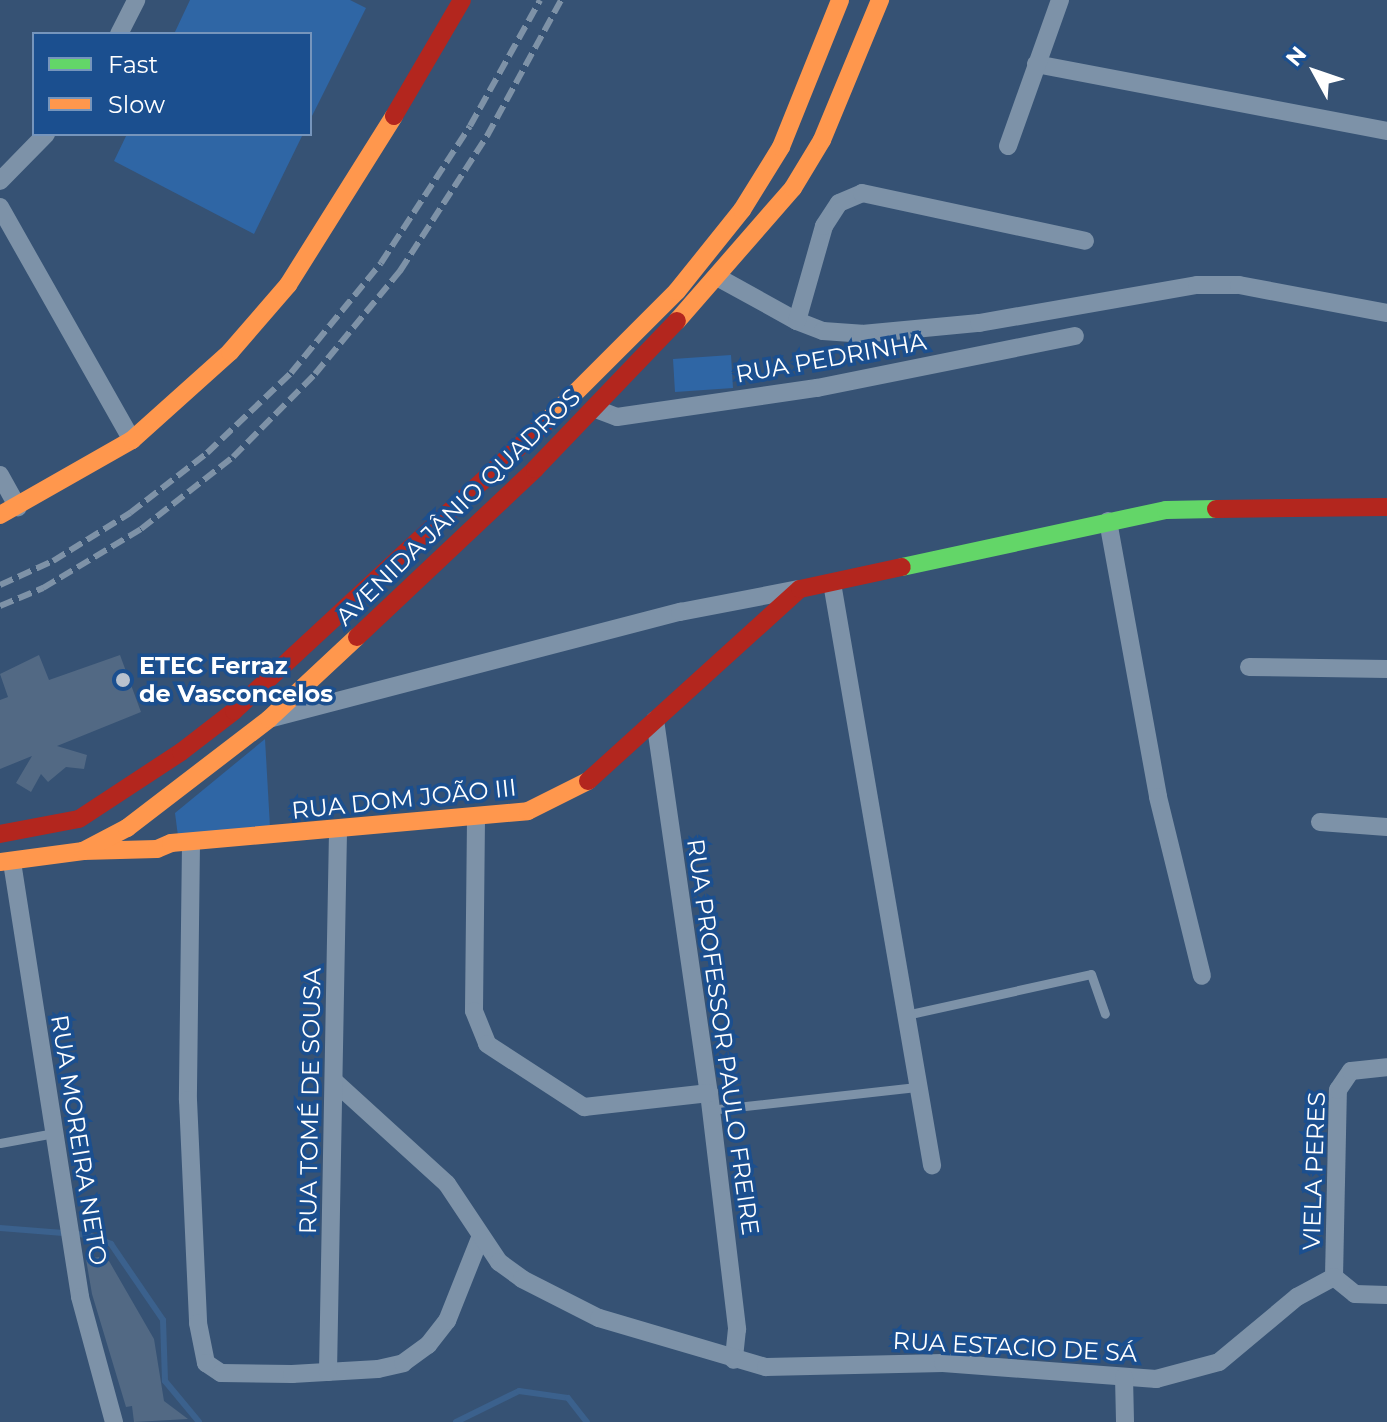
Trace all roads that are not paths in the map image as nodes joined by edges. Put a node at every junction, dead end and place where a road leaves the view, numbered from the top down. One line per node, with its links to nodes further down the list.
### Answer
1 (136, 0): 6 (street)
2 (462, 0): 23 (main road)
3 (840, 0): 11 (main road, AVENIDA JÂNIO QUADROS)
4 (880, 0): 12 (main road, AVENIDA JÂNIO QUADROS)
5 (1060, 0): 7 (street)
6 (120, 32)
7 (1036, 64): 8 (street); 10 (street)
8 (1387, 131)
9 (44, 136): 13 (street)
10 (1008, 146)
11 (776, 156): 12 (main road); 17 (main road, AVENIDA JÂNIO QUADROS)
12 (804, 170): 16 (main road, AVENIDA JÂNIO QUADROS)
13 (0, 181)
14 (0, 207): 23 (street)
15 (1085, 241): 20 (street)
16 (719, 278): 18 (main road, AVENIDA JÂNIO QUADROS); 20 (street)
17 (677, 291): 18 (main road); 35 (main road, AVENIDA JÂNIO QUADROS)
18 (693, 306): 22 (main road, AVENIDA JÂNIO QUADROS)
19 (1387, 313): 20 (street)
20 (797, 321)
21 (1075, 336): 22 (street, RUA PEDRINHA)
22 (596, 409): 33 (main road, AVENIDA JÂNIO QUADROS)
23 (132, 440): 25 (main road)
24 (0, 475): 25 (street)
25 (18, 507): 27 (main road)
26 (1387, 507): 28 (main road)
27 (0, 515)
28 (1108, 521): 29 (main road); 46 (street)
29 (832, 583): 30 (main road); 48 (street)
30 (800, 589): 33 (street); 34 (main road, RUA DOM JOÃO III)
31 (1249, 667): 32 (street)
32 (1387, 669)
33 (269, 719): 39 (main road, AVENIDA JÂNIO QUADROS)
34 (655, 720): 36 (main road, RUA DOM JOÃO III); 52 (street, RUA PROFESSOR PAULO FREIRE)
35 (79, 819): 39 (main road, RUA DOM JOÃO III); 41 (main road, AVENIDA JÂNIO QUADROS)
36 (476, 819): 40 (main road, RUA DOM JOÃO III); 52 (street)
37 (1320, 822): 38 (street)
38 (1387, 827)
39 (127, 828): 42 (main road, RUA DOM JOÃO III); 44 (main road, AVENIDA JÂNIO QUADROS)
40 (338, 830): 43 (main road, RUA DOM JOÃO III); 50 (street, RUA TOMÉ DE SOUSA)
41 (0, 834)
42 (171, 843): 43 (main road, RUA DOM JOÃO III); 44 (main road, RUA DOM JOÃO III)
43 (191, 843): 60 (street)
44 (83, 851): 45 (main road, AVENIDA JÂNIO QUADROS)
45 (6, 862): 53 (street, RUA MOREIRA NETO)
46 (1202, 976)
47 (1105, 1014): 48 (lane)
48 (906, 1015): 51 (street)
49 (1387, 1067): 57 (street, VIELA PERES)
50 (335, 1082): 56 (street, RUA ESTACIO DE SÁ); 60 (street, RUA TOMÉ DE SOUSA)
51 (919, 1087): 52 (lane); 55 (street)
52 (709, 1102): 59 (street, RUA PROFESSOR PAULO FREIRE)
53 (54, 1133): 54 (lane); 62 (street, RUA MOREIRA NETO)
54 (0, 1143)
55 (932, 1165)
56 (480, 1238): 59 (street, RUA ESTACIO DE SÁ); 60 (street)
57 (1334, 1277): 58 (street); 61 (street, RUA ESTACIO DE SÁ)
58 (1387, 1295)
59 (734, 1360): 61 (street, RUA ESTACIO DE SÁ)
60 (328, 1372)
61 (1124, 1377): 63 (street)
62 (114, 1422)
63 (1125, 1422)

